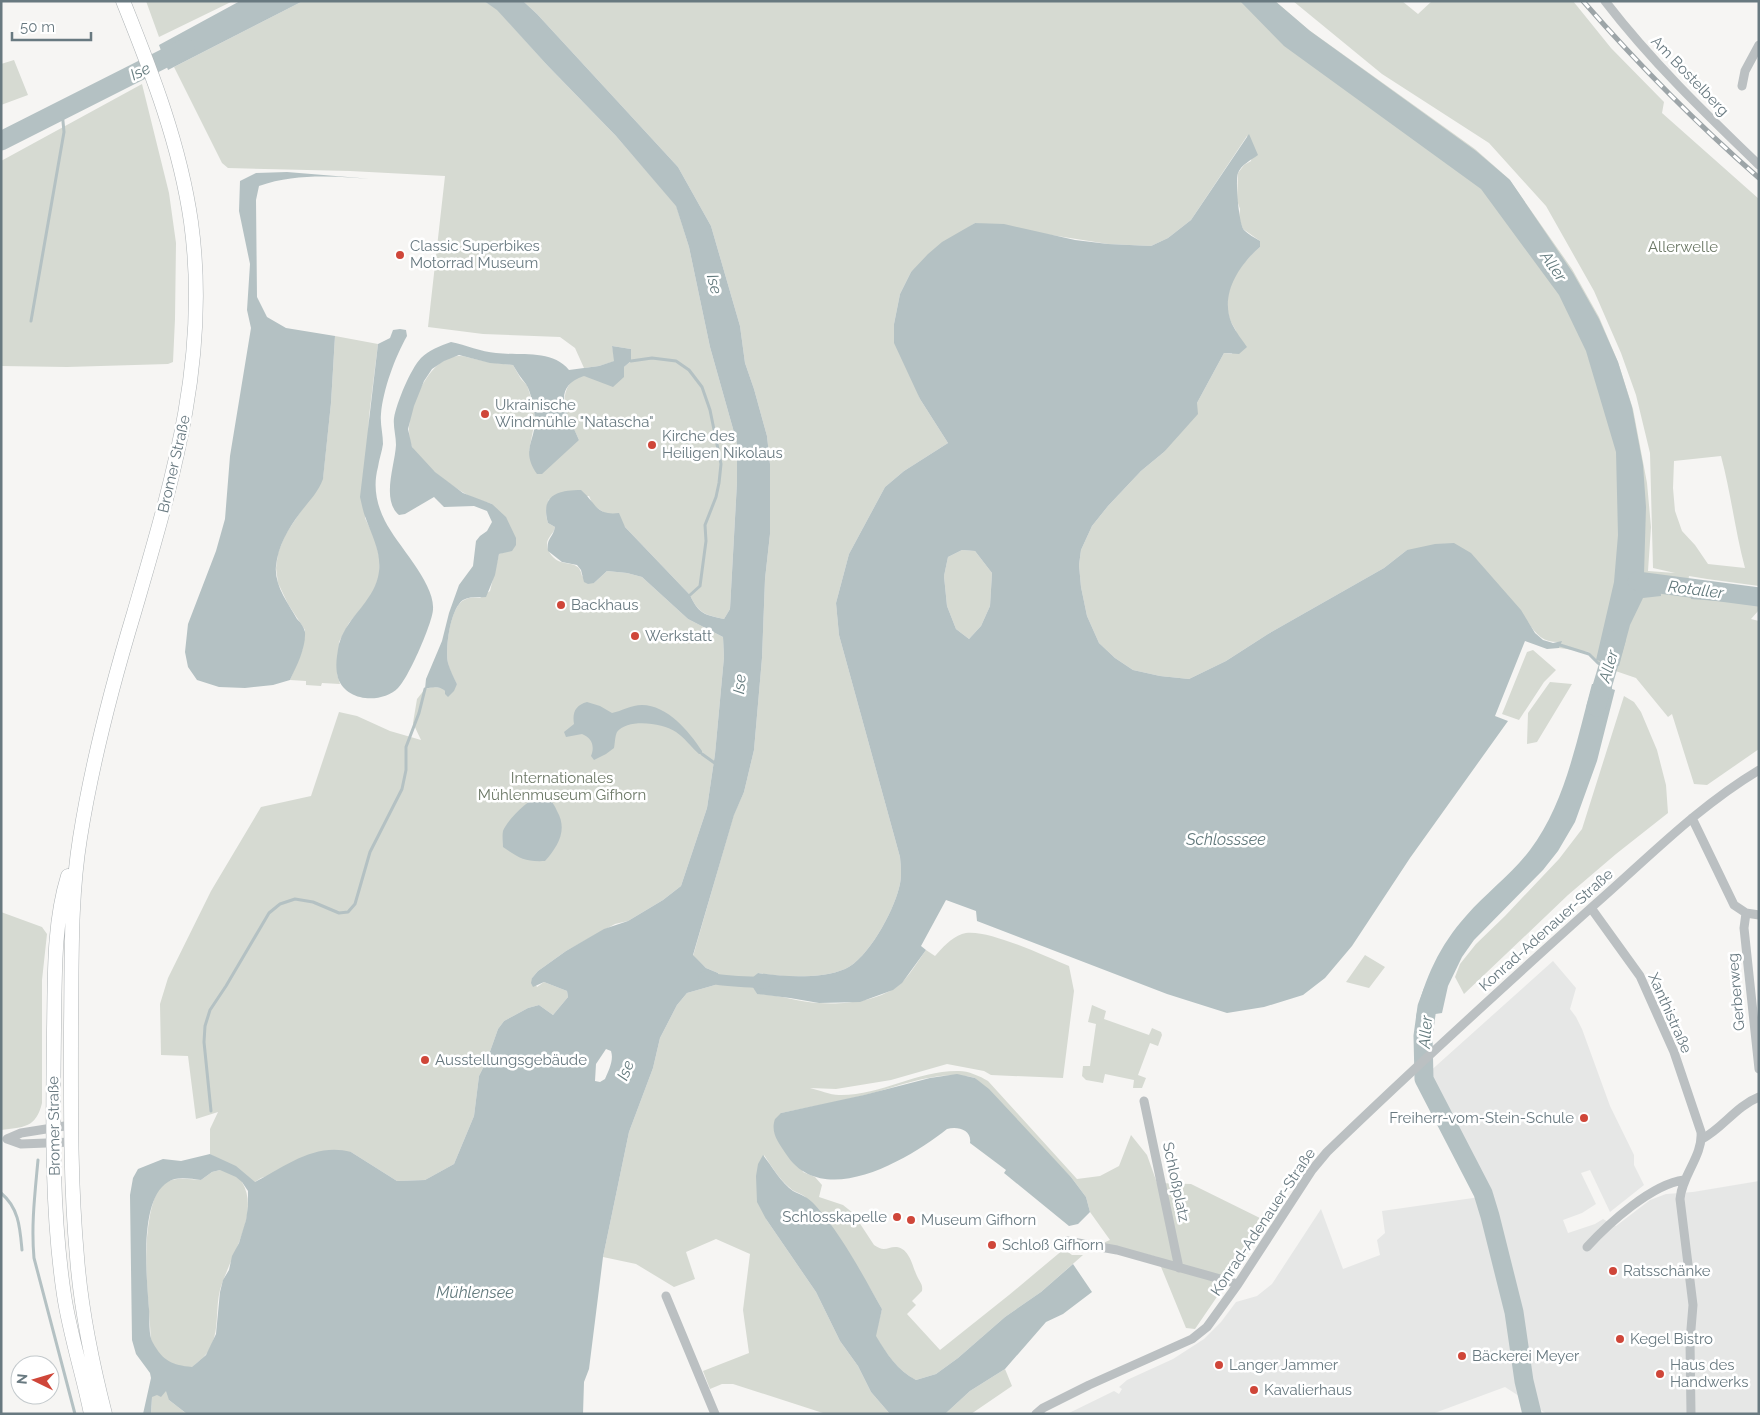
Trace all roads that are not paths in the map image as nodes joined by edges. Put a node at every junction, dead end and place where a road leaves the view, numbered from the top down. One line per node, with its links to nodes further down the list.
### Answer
1 (123, 1): 8 (main road, Bromer Straße)
2 (1605, 1): 5 (street, Am Bostelberg)
3 (1759, 45): 4 (street)
4 (1742, 86)
5 (1759, 165)
6 (1759, 770): 7 (street, Konrad-Adenauer-Straße)
7 (1692, 818): 9 (street, Konrad-Adenauer-Straße); 10 (street)
8 (80, 837): 15 (main road, Bromer Straße); 16 (main road, Bromer Straße)
9 (1591, 908): 17 (street, Xanthistraße); 24 (street, Konrad-Adenauer-Straße)
10 (1746, 913): 11 (street); 12 (street, Gerberweg)
11 (1759, 915)
12 (1759, 1069)
13 (1759, 1097): 17 (street)
14 (1144, 1101): 23 (street, Schloßplatz)
15 (71, 1125): 16 (street); 18 (main road, Bromer Straße)
16 (53, 1127): 19 (main road, Bromer Straße); 19 (street)
17 (1702, 1139): 20 (street)
18 (72, 1142): 19 (street); 27 (main road, Bromer Straße)
19 (54, 1144): 26 (main road, Bromer Straße)
20 (1684, 1180): 22 (street); 30 (street)
21 (1066, 1241): 23 (street)
22 (1587, 1247)
23 (1179, 1268): 24 (street)
24 (1238, 1284): 29 (street, Konrad-Adenauer-Straße)
25 (666, 1296): 28 (street)
26 (92, 1414)
27 (105, 1414)
28 (714, 1414)
29 (1036, 1414)
30 (1691, 1414)

